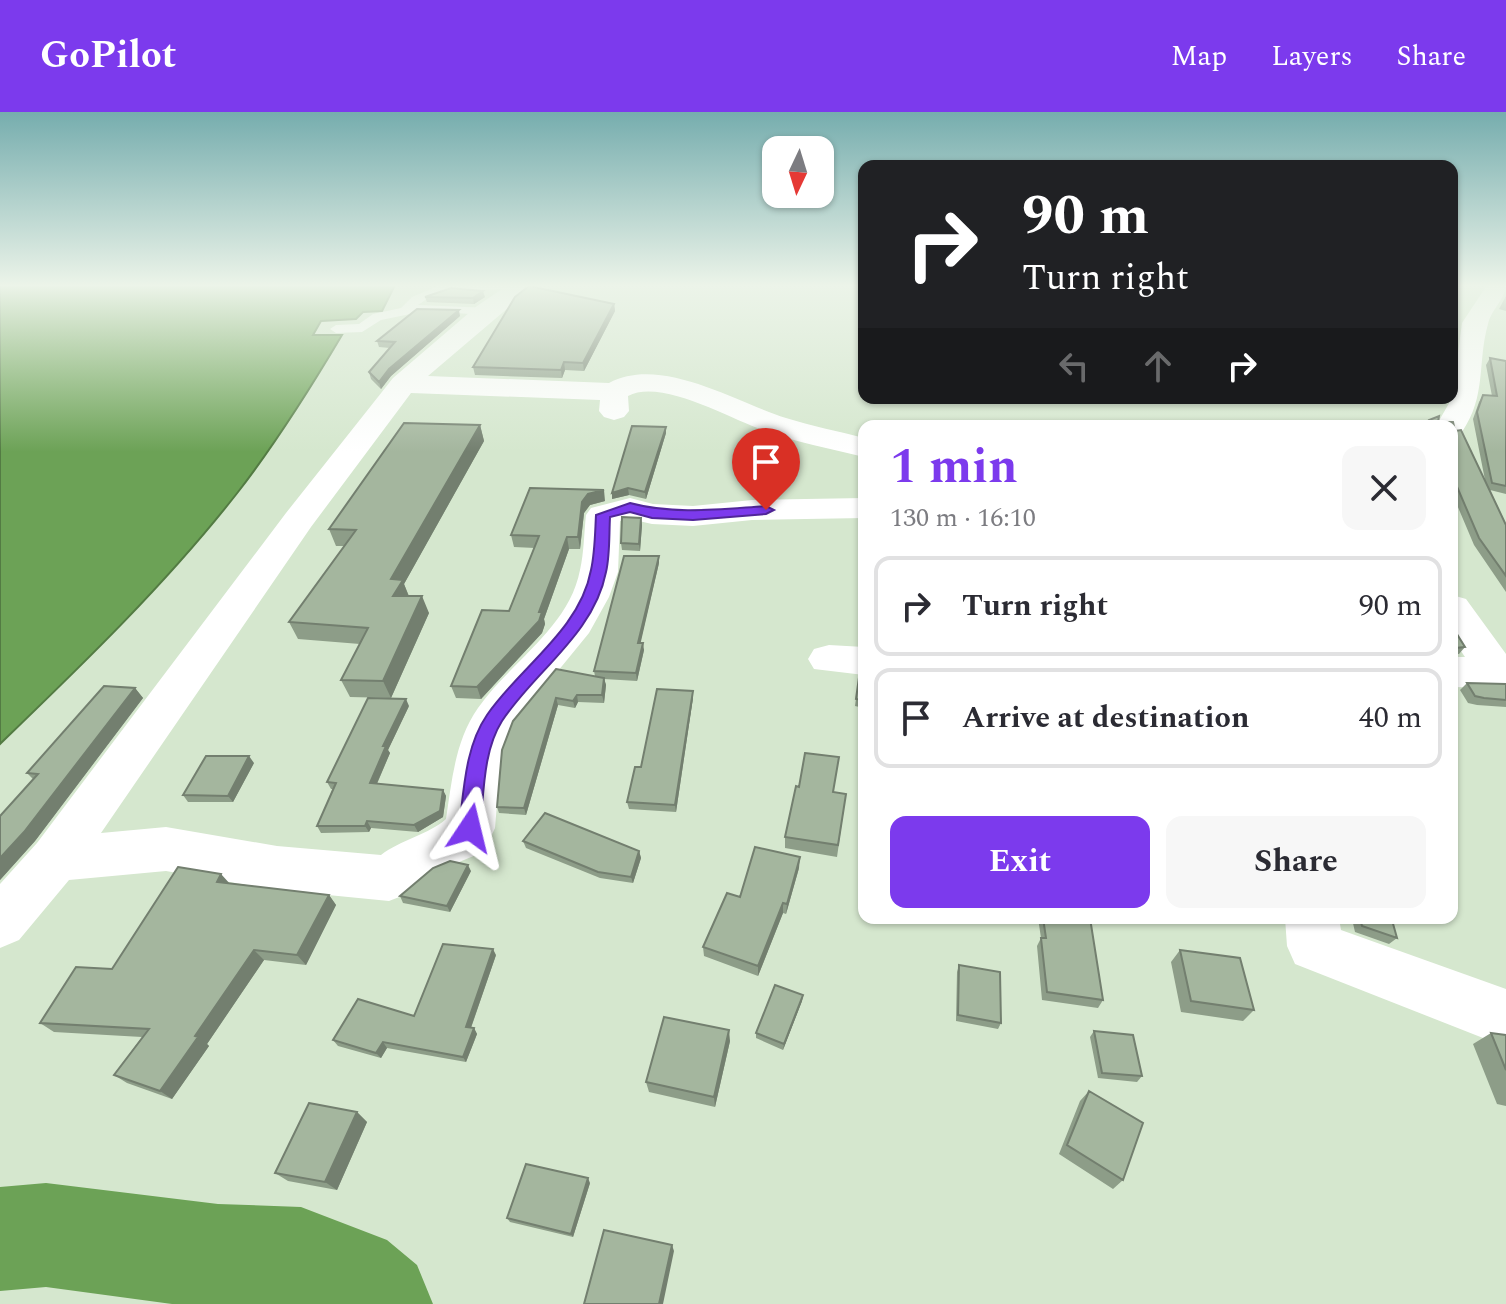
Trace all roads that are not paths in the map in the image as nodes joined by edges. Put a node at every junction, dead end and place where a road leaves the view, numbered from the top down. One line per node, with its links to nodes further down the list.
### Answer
1 (449, 341): 3 (street)
2 (1470, 341): 4 (street)
3 (403, 384): 5 (street); 10 (street)
4 (1454, 420)
5 (858, 446)
6 (858, 508): 10 (street)
7 (1458, 616): 9 (street)
8 (1458, 672): 9 (street)
9 (1502, 674)
10 (55, 859): 11 (street)
11 (0, 923)
12 (1313, 924): 13 (street)
13 (1506, 1018)

